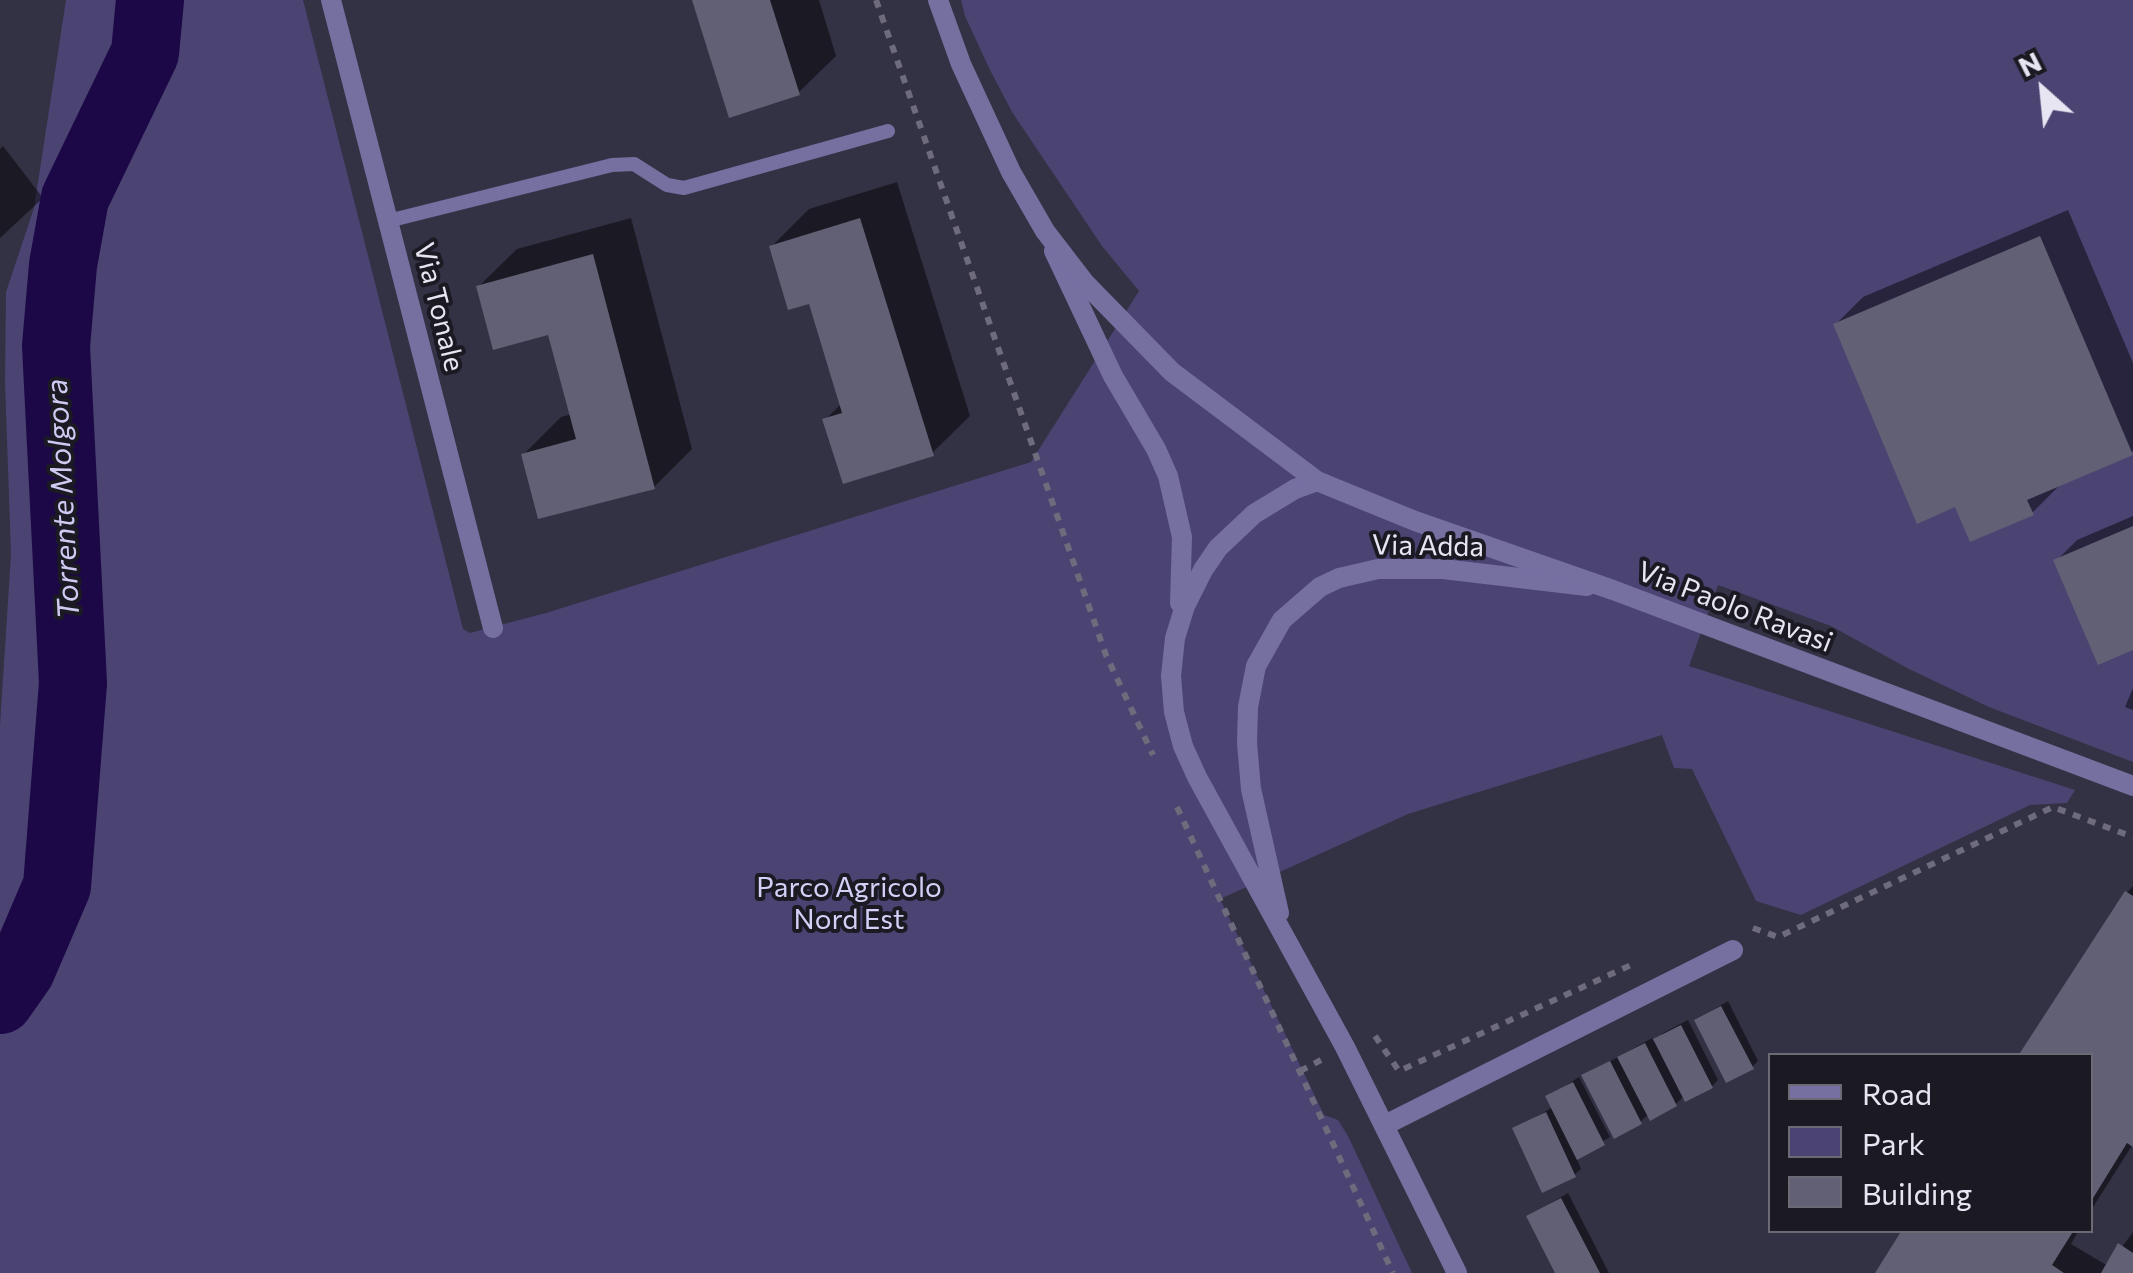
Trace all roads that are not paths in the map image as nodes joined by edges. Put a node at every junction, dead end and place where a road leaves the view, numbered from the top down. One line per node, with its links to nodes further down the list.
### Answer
1 (331, 0): 4 (street, Via Tonale)
2 (938, 0): 5 (street, Via Adda)
3 (888, 131): 4 (lane)
4 (388, 221): 9 (street, Via Tonale)
5 (1045, 231): 6 (street, Via Adda); 8 (street, Via Adda)
6 (1318, 481): 7 (street, Via Paolo Ravasi); 8 (street, Via Adda)
7 (1613, 590): 10 (street, Via Paolo Ravasi); 11 (street, Via Adda)
8 (1178, 625): 11 (street, Via Adda)
9 (493, 628)
10 (2133, 786)
11 (1284, 934): 13 (street, Via Adda)
12 (1733, 950): 13 (street)
13 (1385, 1125): 14 (street, Via Adda)
14 (1457, 1273)

